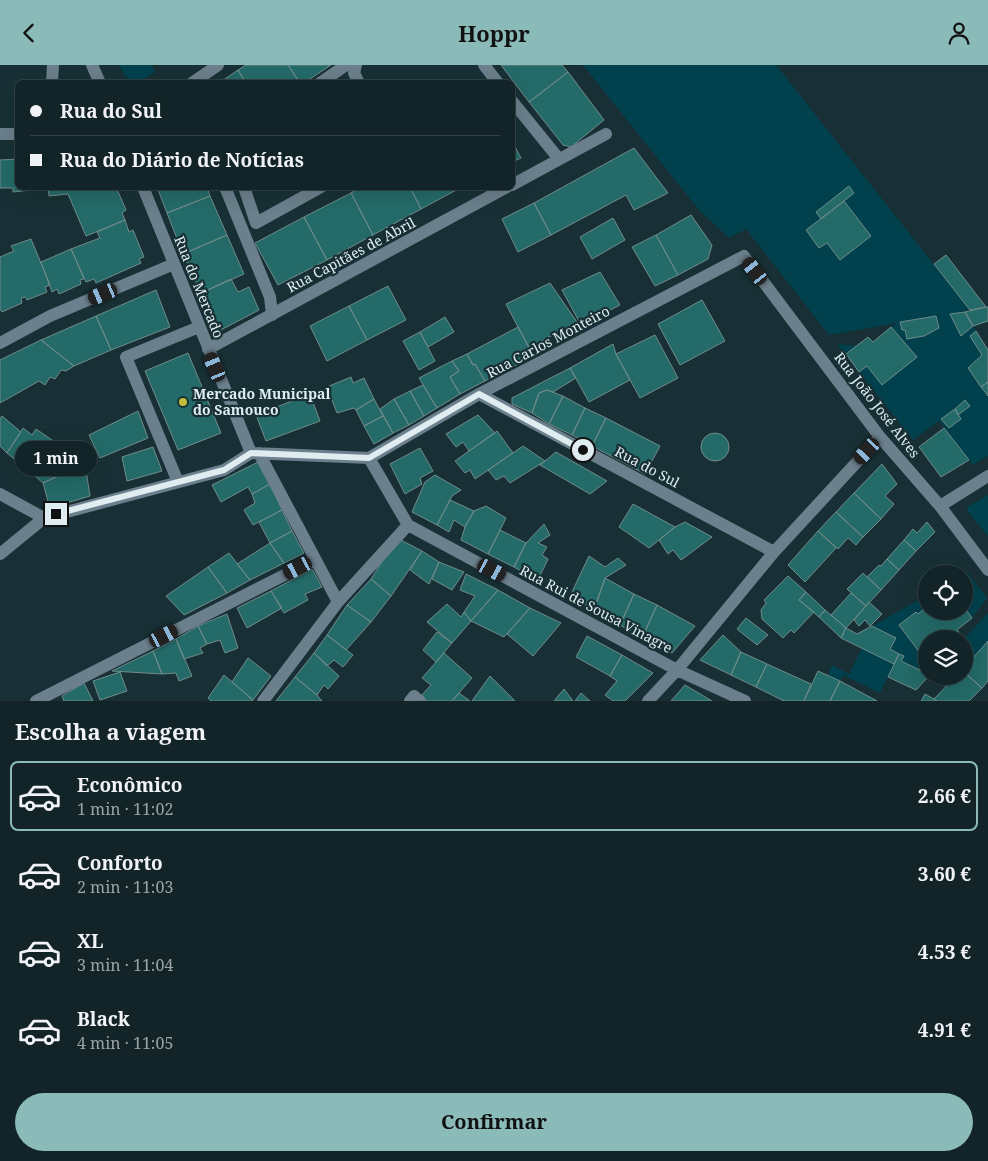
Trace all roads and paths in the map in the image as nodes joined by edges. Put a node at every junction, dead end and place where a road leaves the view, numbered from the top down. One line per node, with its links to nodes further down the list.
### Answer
1 (53, 65): 7 (street)
2 (92, 65): 8 (street)
3 (218, 65): 9 (street)
4 (346, 65): 10 (street)
5 (356, 65): 11 (street)
6 (484, 65): 12 (street)
7 (52, 80)
8 (99, 80)
9 (196, 80)
10 (324, 80)
11 (358, 80)
12 (496, 80)
13 (515, 105): 17 (street)
14 (0, 134): 15 (street)
15 (15, 134)
16 (606, 134): 17 (street)
17 (559, 159): 18 (street)
18 (515, 183)
19 (144, 190): 25 (street, Rua do Mercado)
20 (226, 190): 26 (street)
21 (245, 190): 22 (street)
22 (316, 190)
23 (502, 190): 26 (street, Rua Capitães de Abril)
24 (744, 256): 30 (street, Rua Carlos Monteiro); 31 (street, Rua João José Alves)
25 (174, 264): 27 (street, Rua do Mercado); 28 (street)
26 (272, 315): 29 (street, Rua Capitães de Abril)
27 (199, 327): 29 (street, Rua do Mercado); 35 (street)
28 (0, 343)
29 (208, 349): 32 (street, Rua do Mercado)
30 (479, 394): 33 (street, Rua Carlos Monteiro); 40 (street, Rua do Sul)
31 (880, 437): 37 (street, Rua João José Alves); 40 (street)
32 (255, 453): 33 (street); 35 (street); 42 (street, Rua do Mercado)
33 (369, 458): 39 (street)
34 (988, 476): 37 (street)
35 (178, 482): 38 (street)
36 (0, 494): 38 (street)
37 (940, 506): 43 (street, Rua João José Alves)
38 (44, 518): 41 (street)
39 (408, 525): 44 (street); 45 (street, Rua Rui de Sousa Vinagre)
40 (774, 552): 45 (street)
41 (0, 554)
42 (314, 559): 44 (street, Rua do Mercado); 46 (street)
43 (988, 570)
44 (338, 602): 47 (street)
45 (677, 670): 48 (street); 49 (street, Rua Rui de Sousa Vinagre)
46 (36, 701)
47 (263, 701)
48 (648, 701)
49 (744, 701)

